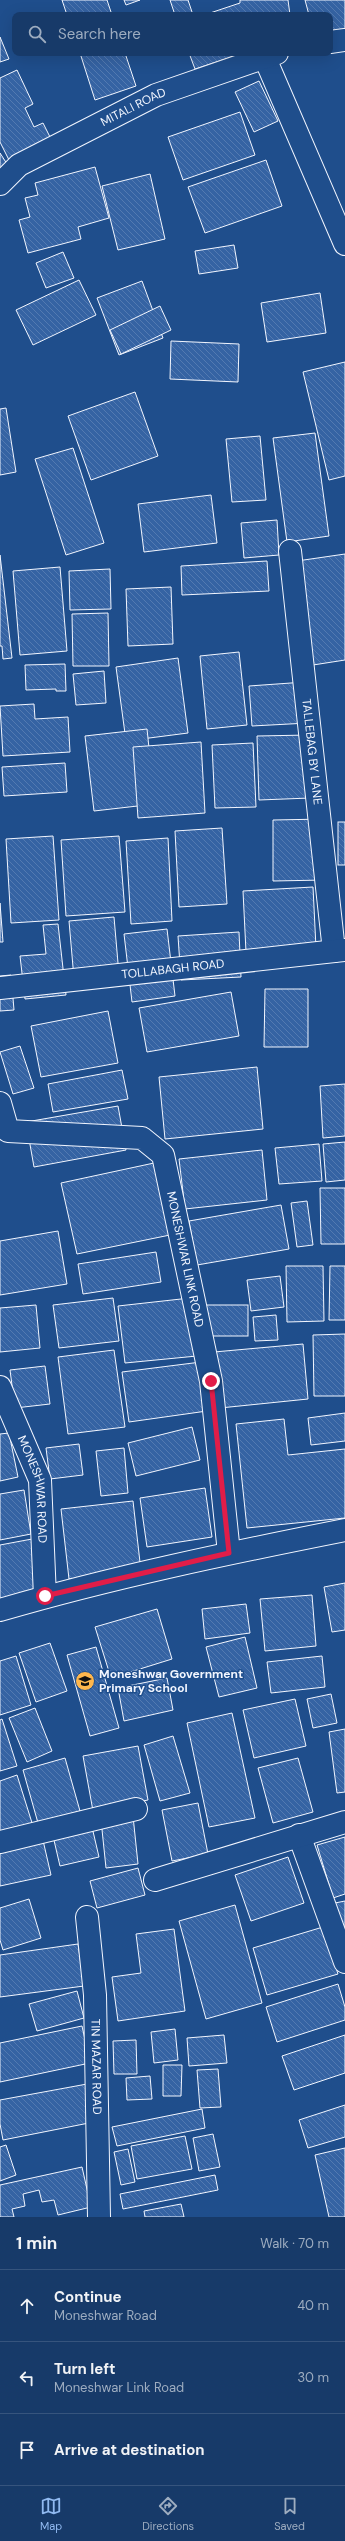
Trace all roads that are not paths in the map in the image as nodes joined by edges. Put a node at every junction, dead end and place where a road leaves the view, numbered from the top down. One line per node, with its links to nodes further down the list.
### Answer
1 (345, 40): 2 (street)
2 (333, 42)
3 (265, 56): 5 (street, MITALI ROAD)
4 (272, 56): 6 (street)
5 (0, 184)
6 (345, 244)
7 (290, 551): 8 (street, TALLEBAG BY LANE)
8 (340, 951): 9 (street, TOLLABAGH ROAD)
9 (0, 988)
10 (0, 1103): 13 (street, MONESHWAR LINK ROAD)
11 (0, 1387): 14 (street, MONESHWAR ROAD)
12 (345, 1530): 13 (street)
13 (229, 1553): 14 (street)
14 (45, 1596): 15 (street)
15 (0, 1610)
16 (136, 1809): 19 (street)
17 (345, 1822): 18 (street)
18 (299, 1835): 20 (street); 22 (street)
19 (0, 1842)
20 (155, 1880)
21 (87, 1917): 23 (street, TIN MAZAR ROAD)
22 (345, 1962)
23 (99, 2217)

